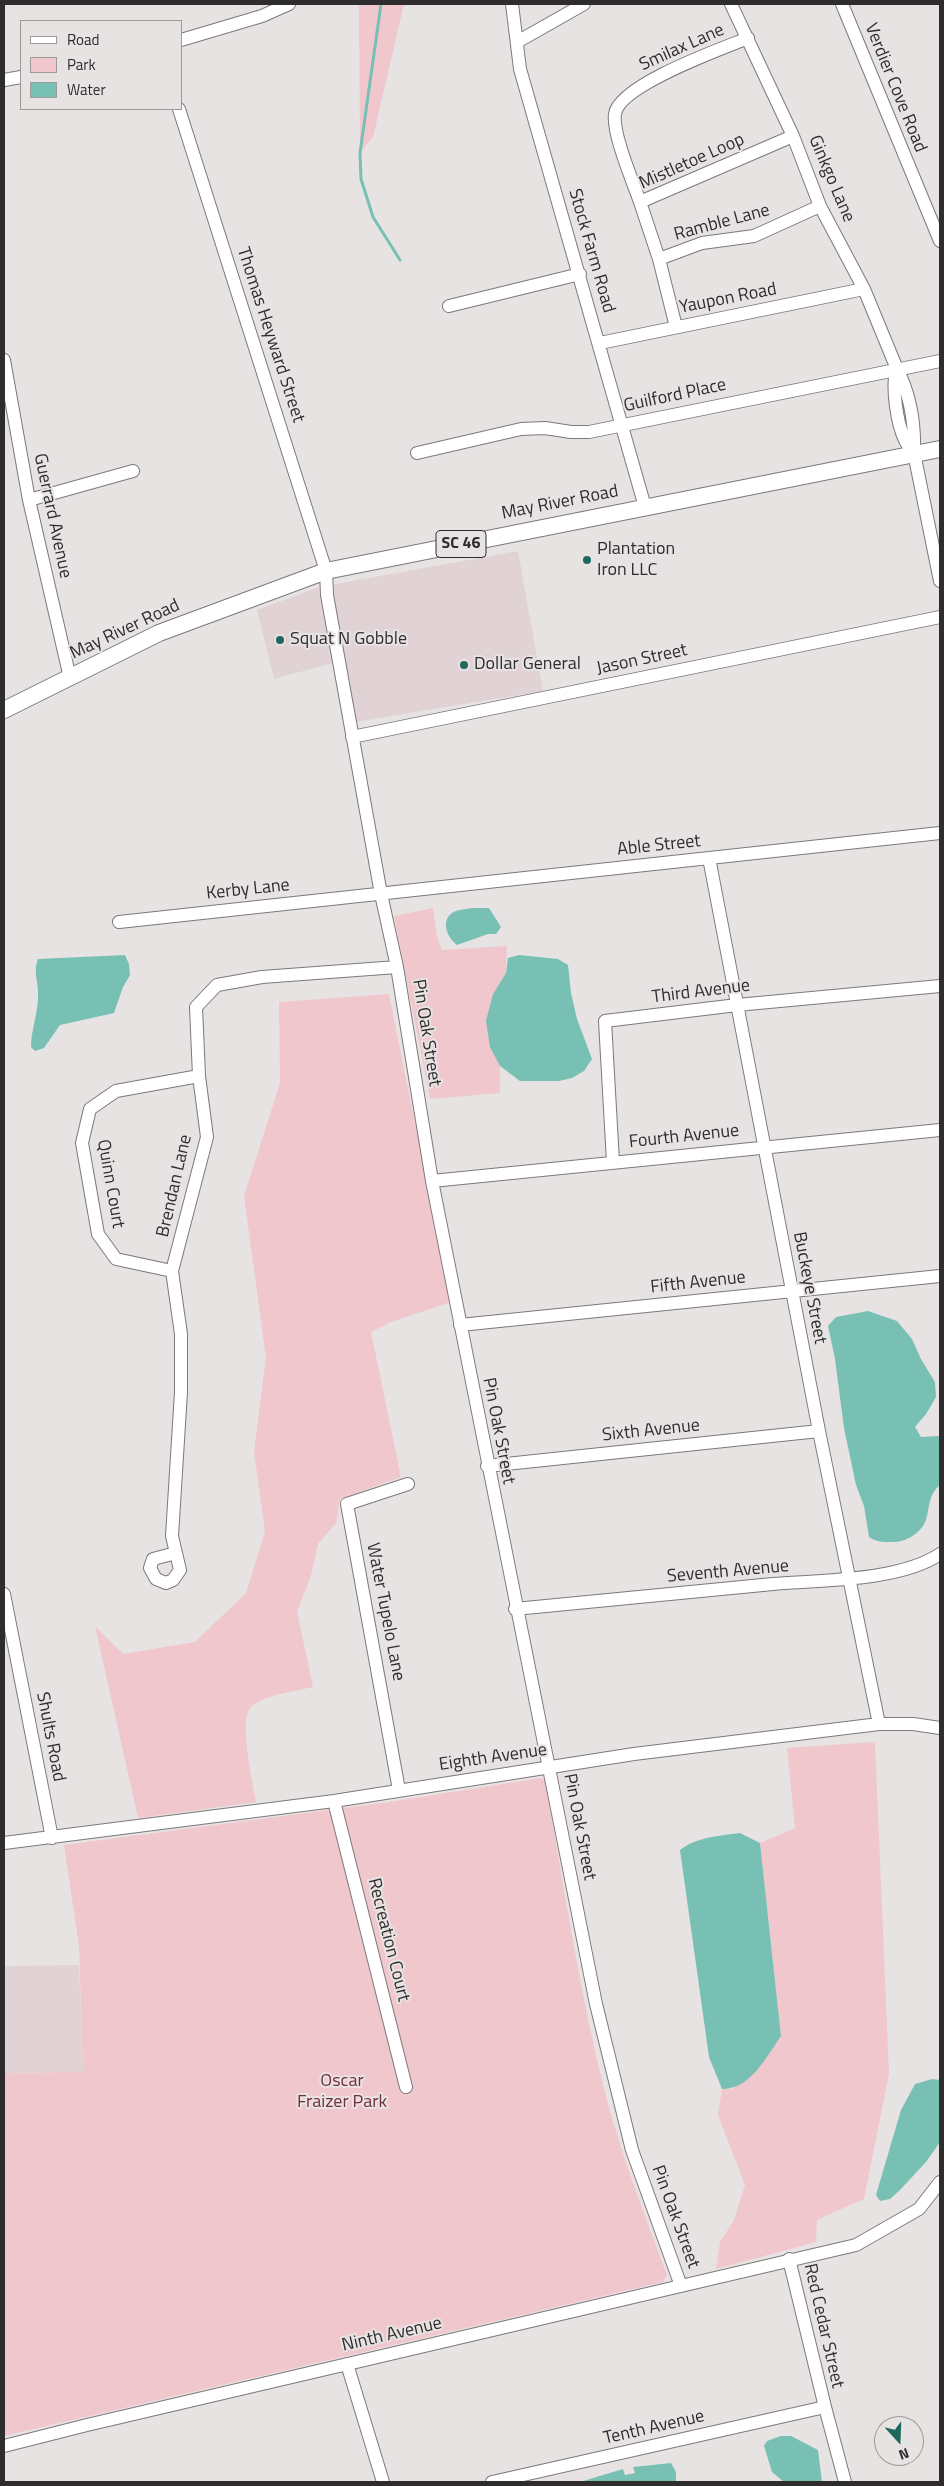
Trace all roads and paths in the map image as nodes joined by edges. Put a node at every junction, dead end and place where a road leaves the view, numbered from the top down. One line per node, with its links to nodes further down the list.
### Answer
1 (289, 4): 7 (street)
2 (512, 4): 8 (street, Stock Farm Road)
3 (584, 4): 8 (street)
4 (731, 4): 6 (street, Ginkgo Lane)
5 (842, 4): 15 (street, Verdier Cove Road)
6 (748, 38): 12 (street, Ginkgo Lane); 13 (street, Smilax Lane)
7 (182, 40)
8 (516, 42): 17 (street, Stock Farm Road)
9 (20, 77): 10 (street)
10 (4, 80)
11 (179, 110): 32 (street, Thomas Heyward Street)
12 (793, 136): 13 (street, Mistletoe Loop); 14 (street, Ginkgo Lane)
13 (640, 202): 16 (street, Mistletoe Loop)
14 (820, 206): 16 (street, Ramble Lane); 18 (street, Ginkgo Lane)
15 (940, 241)
16 (659, 259): 20 (street, Mistletoe Loop)
17 (580, 274): 19 (street); 21 (street, Stock Farm Road)
18 (864, 289): 20 (street, Yaupon Road); 24 (street, Ginkgo Lane)
19 (448, 306)
20 (676, 327): 21 (street, Yaupon Road)
21 (600, 343): 25 (street, Stock Farm Road)
22 (4, 360): 30 (street, Guerrard Avenue)
23 (940, 361): 24 (street, Guilford Place)
24 (897, 369): 25 (street, Guilford Place); 28 (street, Ginkgo Lane)
25 (622, 425): 27 (street, Guilford Place); 31 (street, Stock Farm Road)
26 (940, 449): 28 (main road, May River Road / SC 46)
27 (417, 453)
28 (914, 453): 31 (main road, May River Road / SC 46); 33 (street, Ginkgo Lane)
29 (133, 471): 30 (street)
30 (29, 500): 35 (street, Guerrard Avenue)
31 (645, 507): 32 (main road, May River Road / SC 46)
32 (326, 571): 35 (main road, May River Road / SC 46); 37 (street, Pin Oak Street)
33 (940, 580)
34 (940, 617): 37 (street, Jason Street)
35 (70, 678): 36 (main road, May River Road / SC 46)
36 (4, 710)
37 (352, 737): 40 (street, Pin Oak Street)
38 (940, 833): 39 (street, Able Street)
39 (709, 858): 40 (street, Able Street); 44 (street, Buckeye Street)
40 (381, 894): 41 (street, Kerby Lane); 42 (street, Pin Oak Street)
41 (119, 922)
42 (397, 966): 45 (street, Brendan Lane); 49 (street, Pin Oak Street)
43 (940, 986): 44 (street, Third Avenue)
44 (737, 1005): 47 (street, Buckeye Street); 48 (street, Third Avenue)
45 (199, 1076): 50 (street, Brendan Lane); 50 (street, Quinn Court)
46 (940, 1130): 47 (street, Fourth Avenue)
47 (764, 1146): 48 (street, Fourth Avenue); 52 (street, Buckeye Street)
48 (613, 1162): 49 (street, Fourth Avenue)
49 (432, 1181): 53 (street, Pin Oak Street)
50 (172, 1270): 57 (street, Brendan Lane)
51 (940, 1276): 52 (street, Fifth Avenue)
52 (792, 1291): 53 (street, Fifth Avenue); 54 (street, Buckeye Street)
53 (460, 1325): 55 (street, Pin Oak Street)
54 (819, 1431): 55 (street, Sixth Avenue); 59 (street, Buckeye Street)
55 (487, 1466): 61 (street, Pin Oak Street)
56 (408, 1484): 65 (street, Water Tupelo Lane)
57 (176, 1553)
58 (940, 1554): 59 (street, Seventh Avenue)
59 (851, 1579): 61 (street, Seventh Avenue); 62 (street, Buckeye Street)
60 (4, 1594): 67 (street, Shults Road)
61 (515, 1610): 64 (street, Pin Oak Street)
62 (879, 1724): 63 (street, Eighth Avenue); 64 (street, Eighth Avenue)
63 (940, 1728)
64 (550, 1768): 65 (street, Eighth Avenue); 72 (street, Pin Oak Street)
65 (399, 1790): 66 (street, Eighth Avenue)
66 (334, 1801): 67 (street, Eighth Avenue); 69 (street, Recreation Court)
67 (52, 1838): 68 (street)
68 (4, 1843)
69 (406, 2087)
70 (940, 2182): 71 (street, Red Cedar Street)
71 (789, 2259): 72 (street, Ninth Avenue); 74 (street, Red Cedar Street)
72 (681, 2286): 73 (street, Ninth Avenue)
73 (347, 2364): 75 (street, Ninth Avenue); 76 (street)
74 (825, 2407): 77 (street, Tenth Avenue); 78 (street, Red Cedar Street)
75 (4, 2446)
76 (383, 2482)
77 (492, 2482)
78 (845, 2482)

